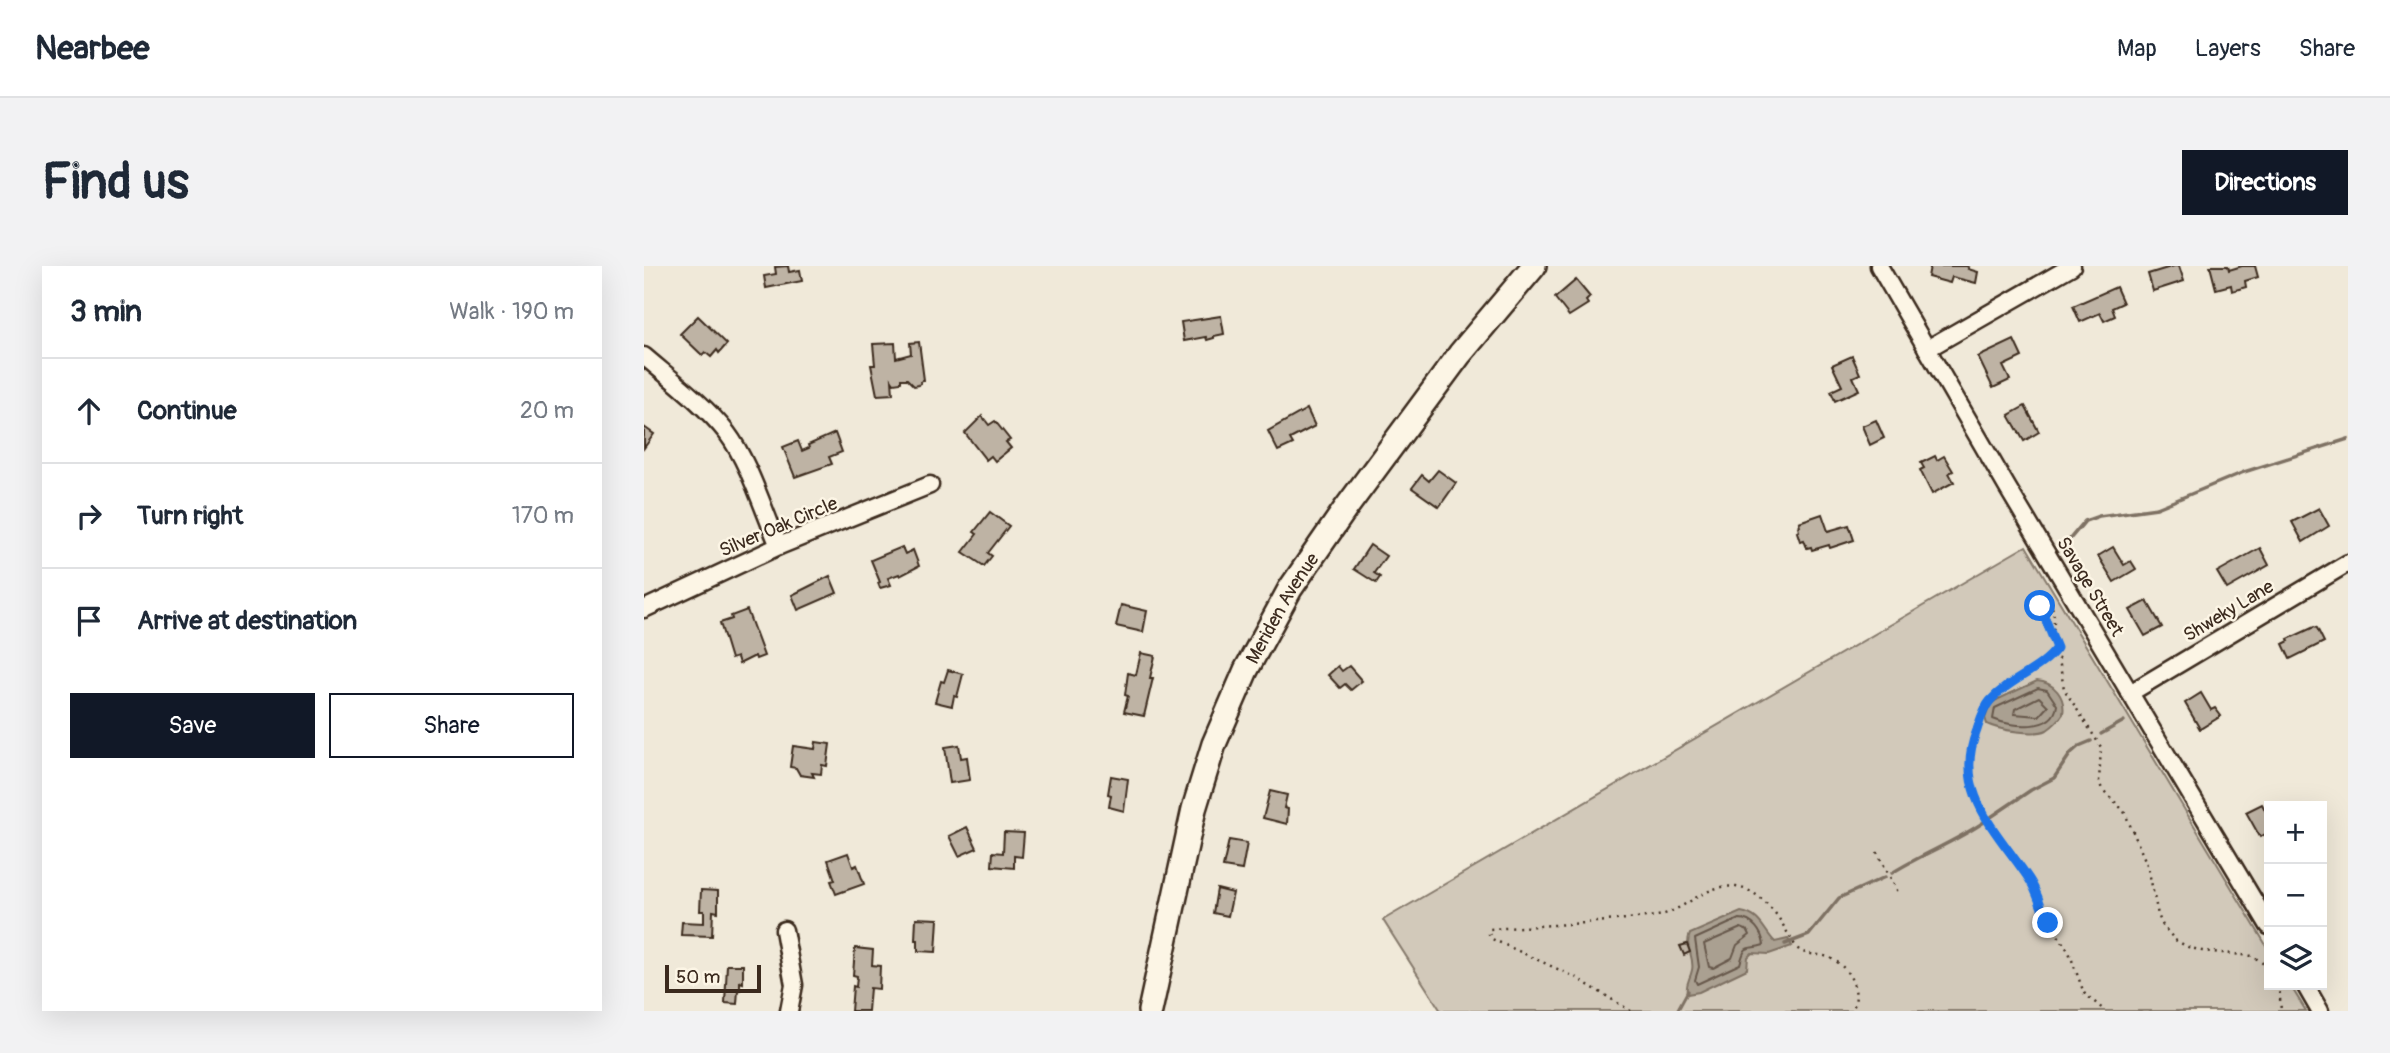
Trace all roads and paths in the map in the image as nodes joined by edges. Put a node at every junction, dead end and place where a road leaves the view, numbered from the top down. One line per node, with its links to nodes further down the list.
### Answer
1 (1534, 266): 21 (main road, Meriden Avenue)
2 (1879, 266): 4 (street, Savage Street)
3 (2072, 266): 4 (street)
4 (1927, 349): 12 (street, Savage Street)
5 (644, 356): 7 (street)
6 (930, 485): 7 (street, Silver Oak Circle)
7 (779, 546): 9 (street, Silver Oak Circle)
8 (2348, 563): 12 (street, Shweky Lane)
9 (644, 609)
10 (2053, 637): 10 (path); 11 (path)
11 (2057, 648): 17 (path); 24 (path)
12 (2130, 693): 15 (street, Savage Street)
13 (1877, 852): 14 (path)
14 (1899, 894)
15 (2264, 918)
16 (784, 930): 20 (street)
17 (2264, 964)
18 (2279, 990): 25 (path)
19 (2308, 990): 26 (street)
20 (789, 1011)
21 (1150, 1011)
22 (1631, 1011): 23 (path)
23 (1851, 1011)
24 (2105, 1011)
25 (2281, 1011)
26 (2320, 1011)

